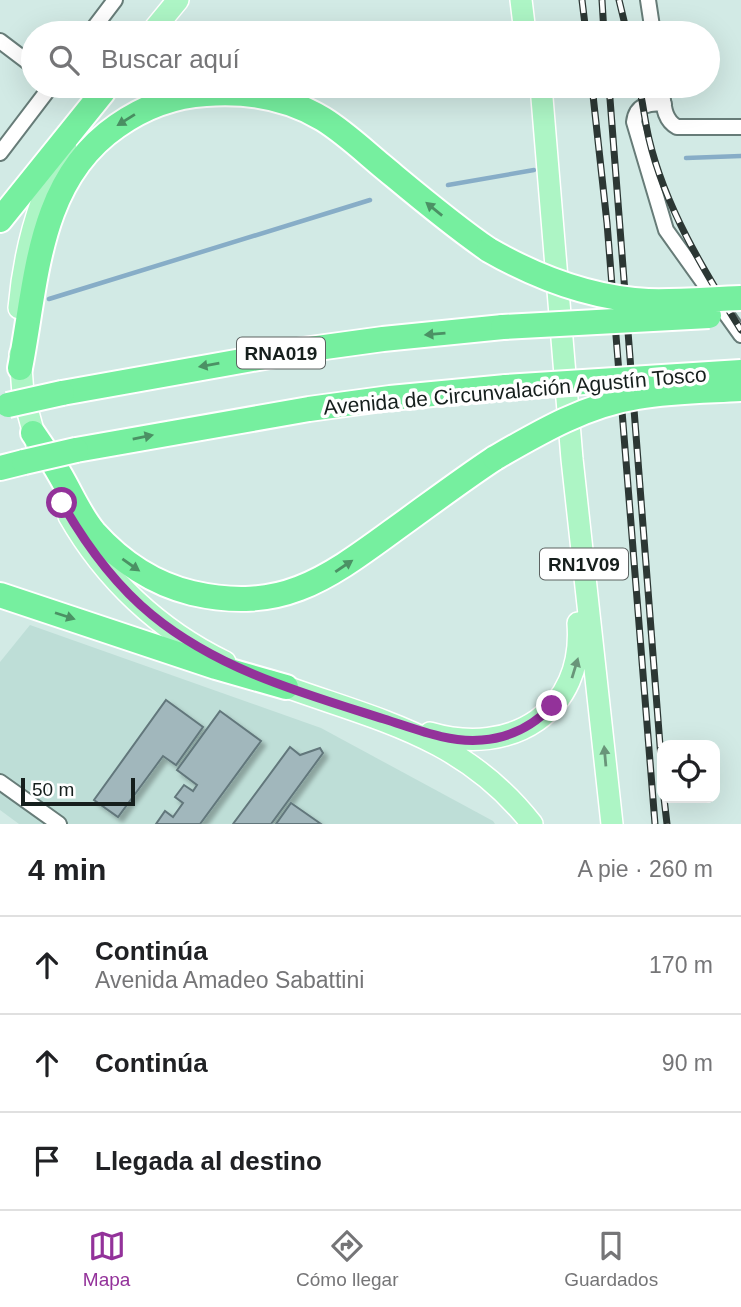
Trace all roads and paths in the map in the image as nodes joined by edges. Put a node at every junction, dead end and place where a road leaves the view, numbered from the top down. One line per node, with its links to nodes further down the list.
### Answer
1 (115, 0): 6 (street)
2 (178, 0): 7 (main road)
3 (522, 0): 8 (main road)
4 (533, 0): 9 (main road)
5 (648, 0): 10 (street)
6 (99, 21)
7 (161, 21)
8 (524, 21)
9 (535, 21)
10 (651, 21)
11 (0, 41): 12 (street)
12 (21, 57)
13 (42, 98): 23 (street)
14 (99, 98): 24 (highway)
15 (100, 98): 30 (main road)
16 (179, 98): 30 (highway, one-way to 30, bridge)
17 (271, 98): 26 (highway, one-way to 17, bridge)
18 (530, 98): 25 (main road)
19 (542, 98): 25 (main road, RN1V09)
20 (663, 98): 21 (street)
21 (664, 104): 22 (street); 29 (street)
22 (741, 127)
23 (0, 153)
24 (0, 220)
25 (554, 262): 27 (main road, RN1V09)
26 (741, 298)
27 (558, 303): 38 (main road, one-way to 27); 42 (main road, RN1V09, one-way to 27)
28 (741, 314): 33 (highway, RNA019, one-way to 33, bridge)
29 (741, 335)
30 (20, 368): 34 (main road)
31 (741, 372): 35 (highway, Avenida de Circunvalación Agustín Tosco, one-way to 31, bridge)
32 (741, 389): 34 (highway, one-way to 32, bridge)
33 (4, 406)
34 (33, 433): 37 (main road)
35 (0, 468)
36 (0, 595): 37 (highway, one-way to 37)
37 (286, 687): 38 (main road)
38 (371, 715): 41 (main road)
39 (0, 782): 40 (street)
40 (59, 824)
41 (532, 824)
42 (612, 824)

